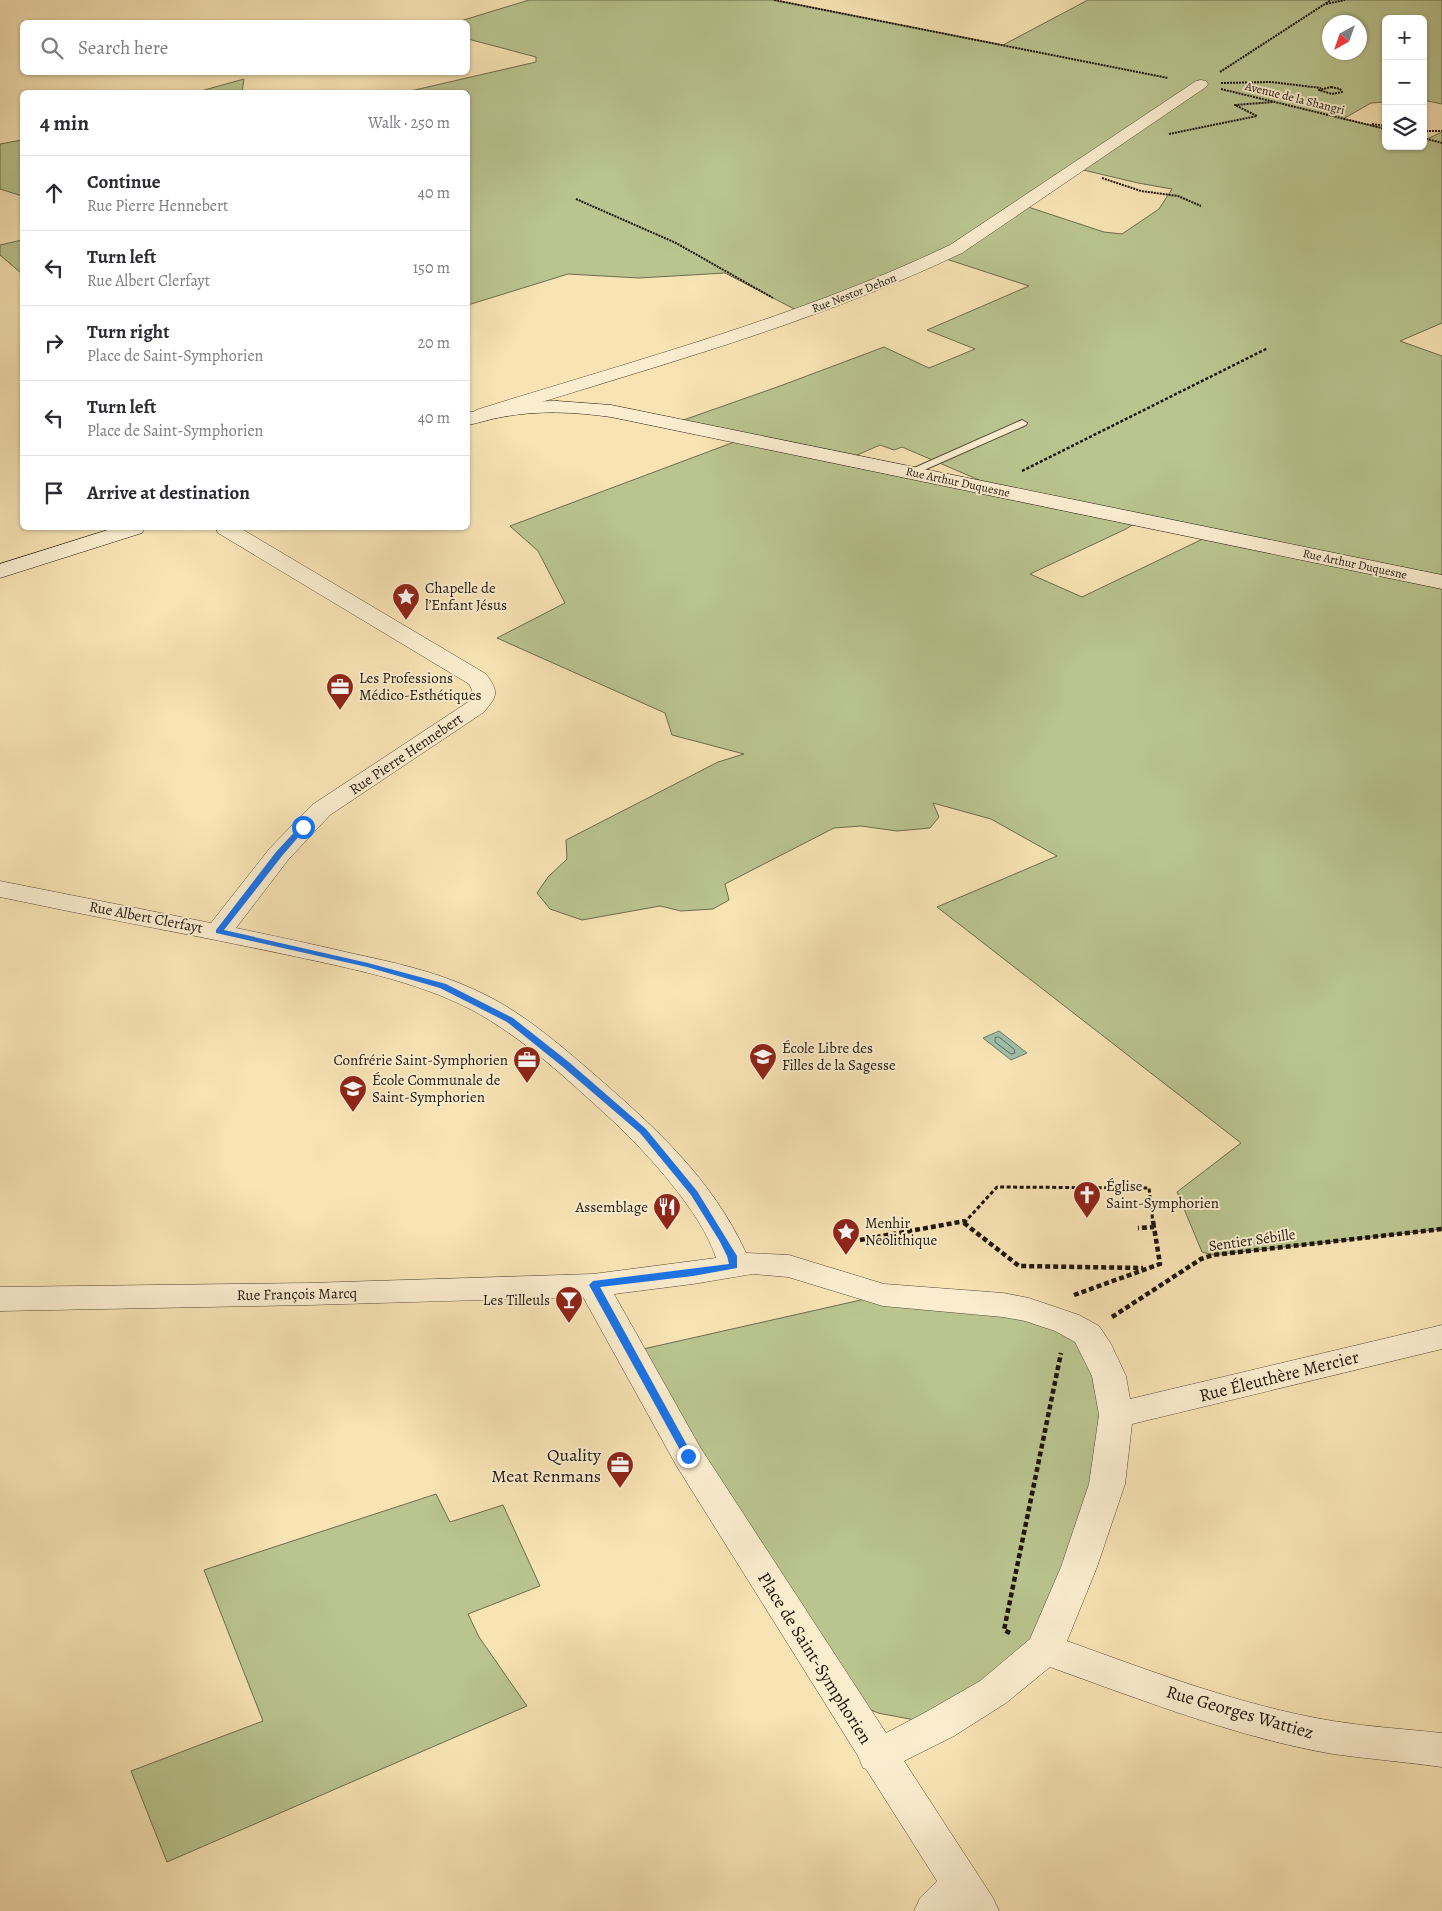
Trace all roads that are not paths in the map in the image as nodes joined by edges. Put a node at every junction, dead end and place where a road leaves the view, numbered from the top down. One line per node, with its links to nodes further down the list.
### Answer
1 (1201, 84): 2 (street, Rue Nestor Dehon)
2 (470, 418): 4 (street, Rue Arthur Duquesne)
3 (1022, 423): 4 (lane)
4 (911, 472): 8 (street, Rue Arthur Duquesne)
5 (128, 530): 7 (street)
6 (229, 530): 10 (street, Rue Pierre Hennebert)
7 (0, 571)
8 (1442, 582)
9 (0, 889): 10 (street, Rue Albert Clerfayt)
10 (218, 932): 11 (street, Rue Albert Clerfayt)
11 (734, 1266): 12 (street); 15 (street, Place de Saint-Symphorien)
12 (593, 1285): 13 (street, Rue François Marcq); 18 (street, Place de Saint-Symphorien)
13 (0, 1299)
14 (1442, 1337): 15 (street, Rue Éleuthère Mercier)
15 (1116, 1416): 16 (street, Place de Saint-Symphorien)
16 (1044, 1649): 17 (street, Rue Georges Wattiez); 18 (street, Place de Saint-Symphorien)
17 (1442, 1750)
18 (877, 1756): 19 (street)
19 (958, 1902)

